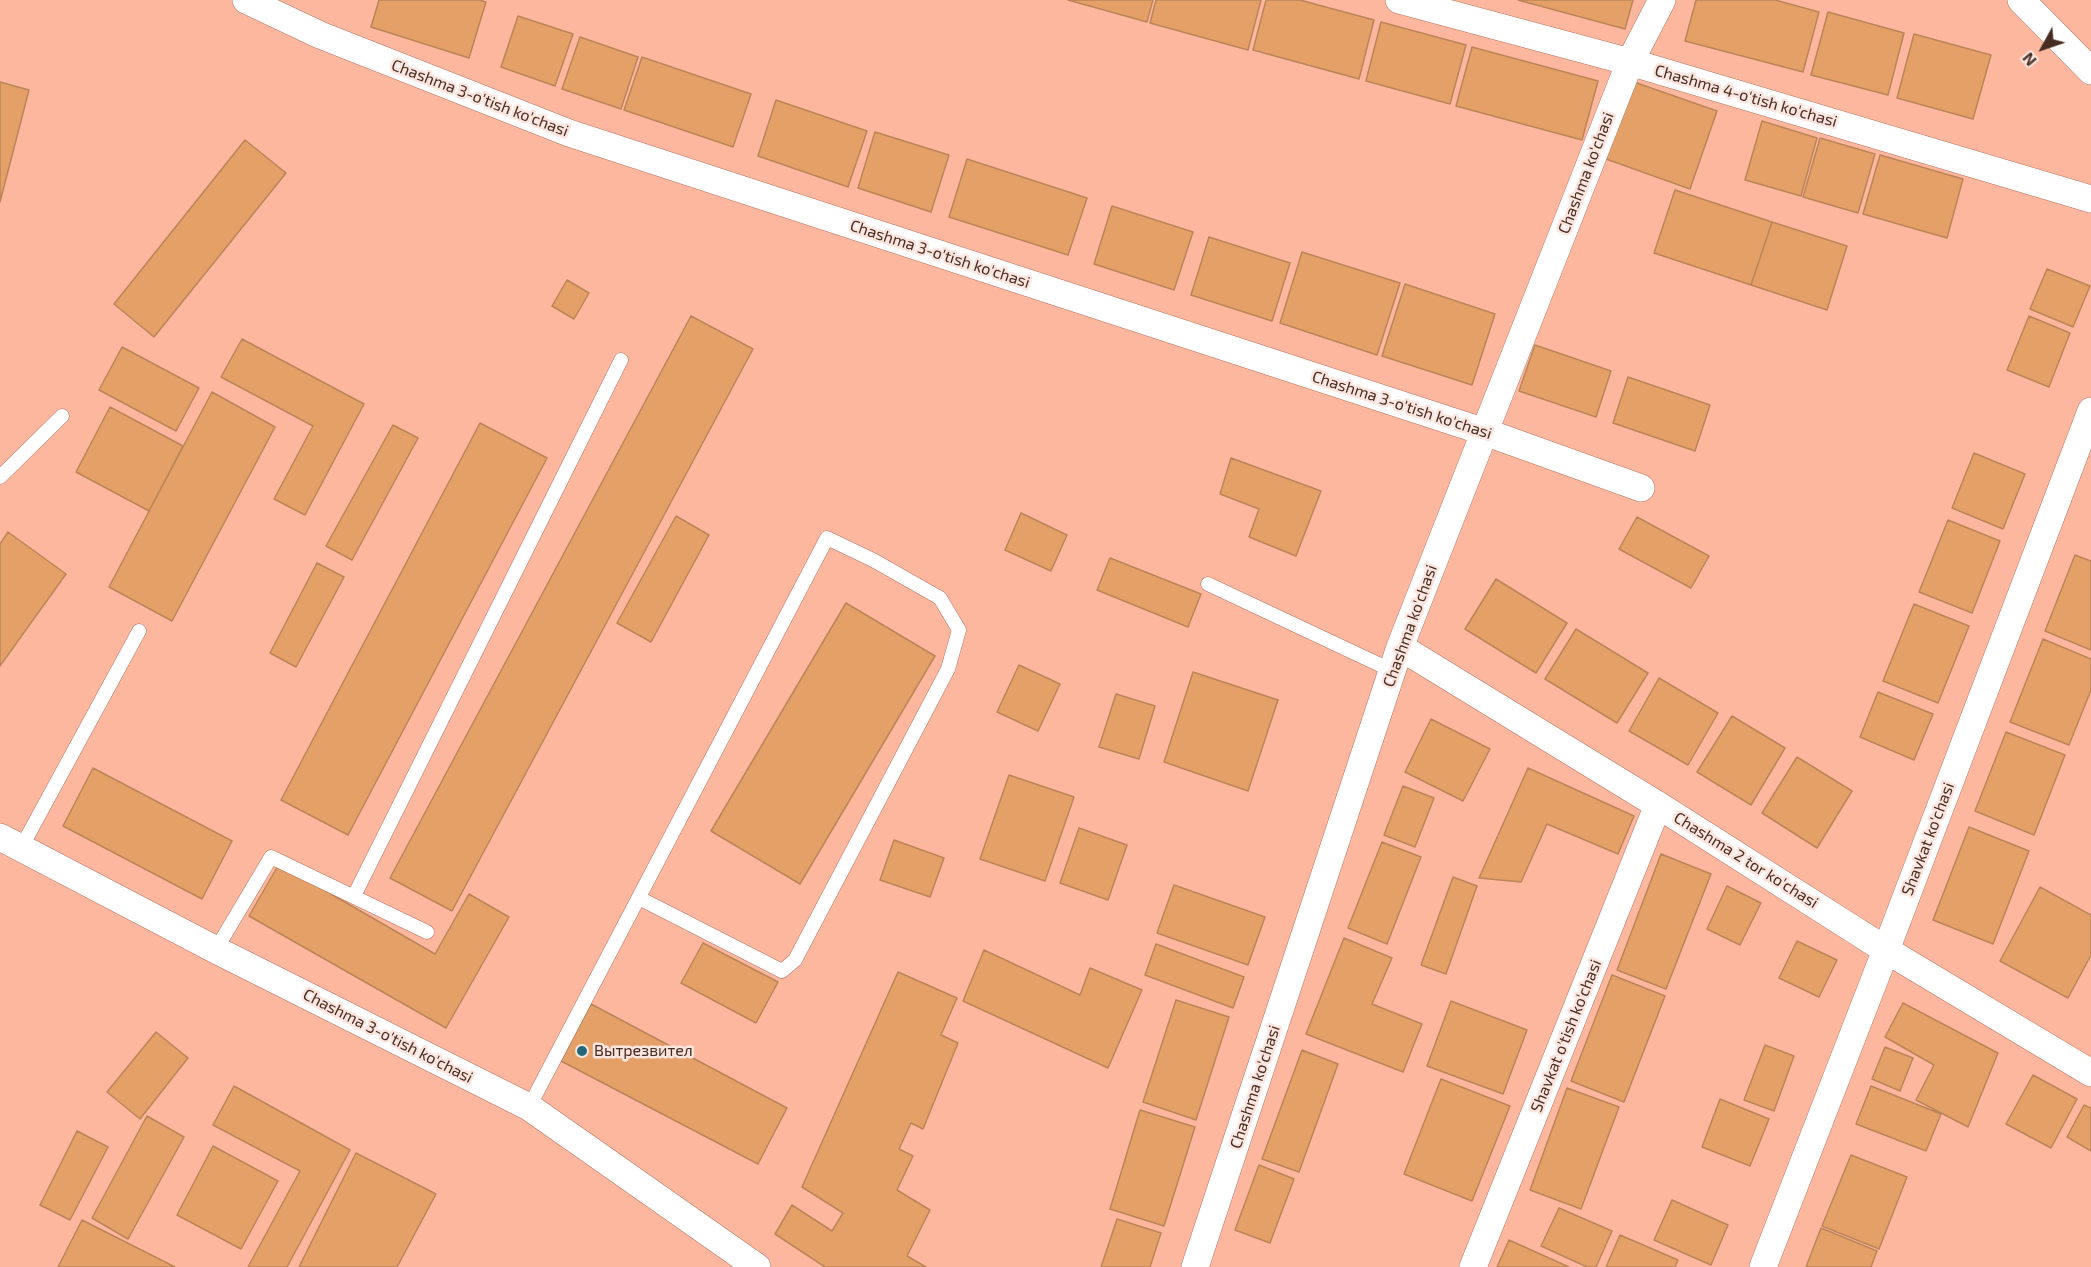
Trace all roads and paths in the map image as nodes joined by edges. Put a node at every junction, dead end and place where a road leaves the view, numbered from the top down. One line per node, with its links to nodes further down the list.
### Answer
1 (246, 0): 11 (street, Chashma 3-o'tish ko'chasi)
2 (1399, 0): 5 (street, Chashma 4-o'tish ko'chasi)
3 (1662, 0): 5 (street, Chashma ko'chasi)
4 (2021, 0): 6 (street)
5 (1630, 62): 7 (street, Chashma 4-o'tish ko'chasi); 11 (street, Chashma ko'chasi)
6 (2091, 71)
7 (2091, 199)
8 (621, 360): 19 (lane)
9 (2091, 411): 22 (street, Shavkat ko'chasi)
10 (62, 416): 12 (lane)
11 (1485, 432): 13 (street, Chashma 3-o'tish ko'chasi); 16 (street, Chashma ko'chasi)
12 (0, 477)
13 (1641, 488)
14 (1208, 584): 16 (lane)
15 (139, 631): 18 (lane)
16 (1397, 659): 17 (street, Chashma 2 tor ko'chasi); 27 (street, Chashma ko'chasi)
17 (1658, 805): 22 (street, Chashma 2 tor ko'chasi); 28 (street, Shavkat o'tish ko'chasi)
18 (10, 842): 23 (street, Chashma 3-o'tish ko'chasi)
19 (354, 896): 21 (lane); 23 (lane)
20 (639, 898): 20 (lane); 25 (lane)
21 (427, 932)
22 (1886, 950): 24 (street, Chashma 2 tor ko'chasi); 29 (street, Shavkat ko'chasi)
23 (218, 951): 25 (street, Chashma 3-o'tish ko'chasi)
24 (2091, 1073)
25 (529, 1107): 26 (street, Chashma 3-o'tish ko'chasi)
26 (757, 1267)
27 (1195, 1267)
28 (1473, 1267)
29 (1763, 1267)

